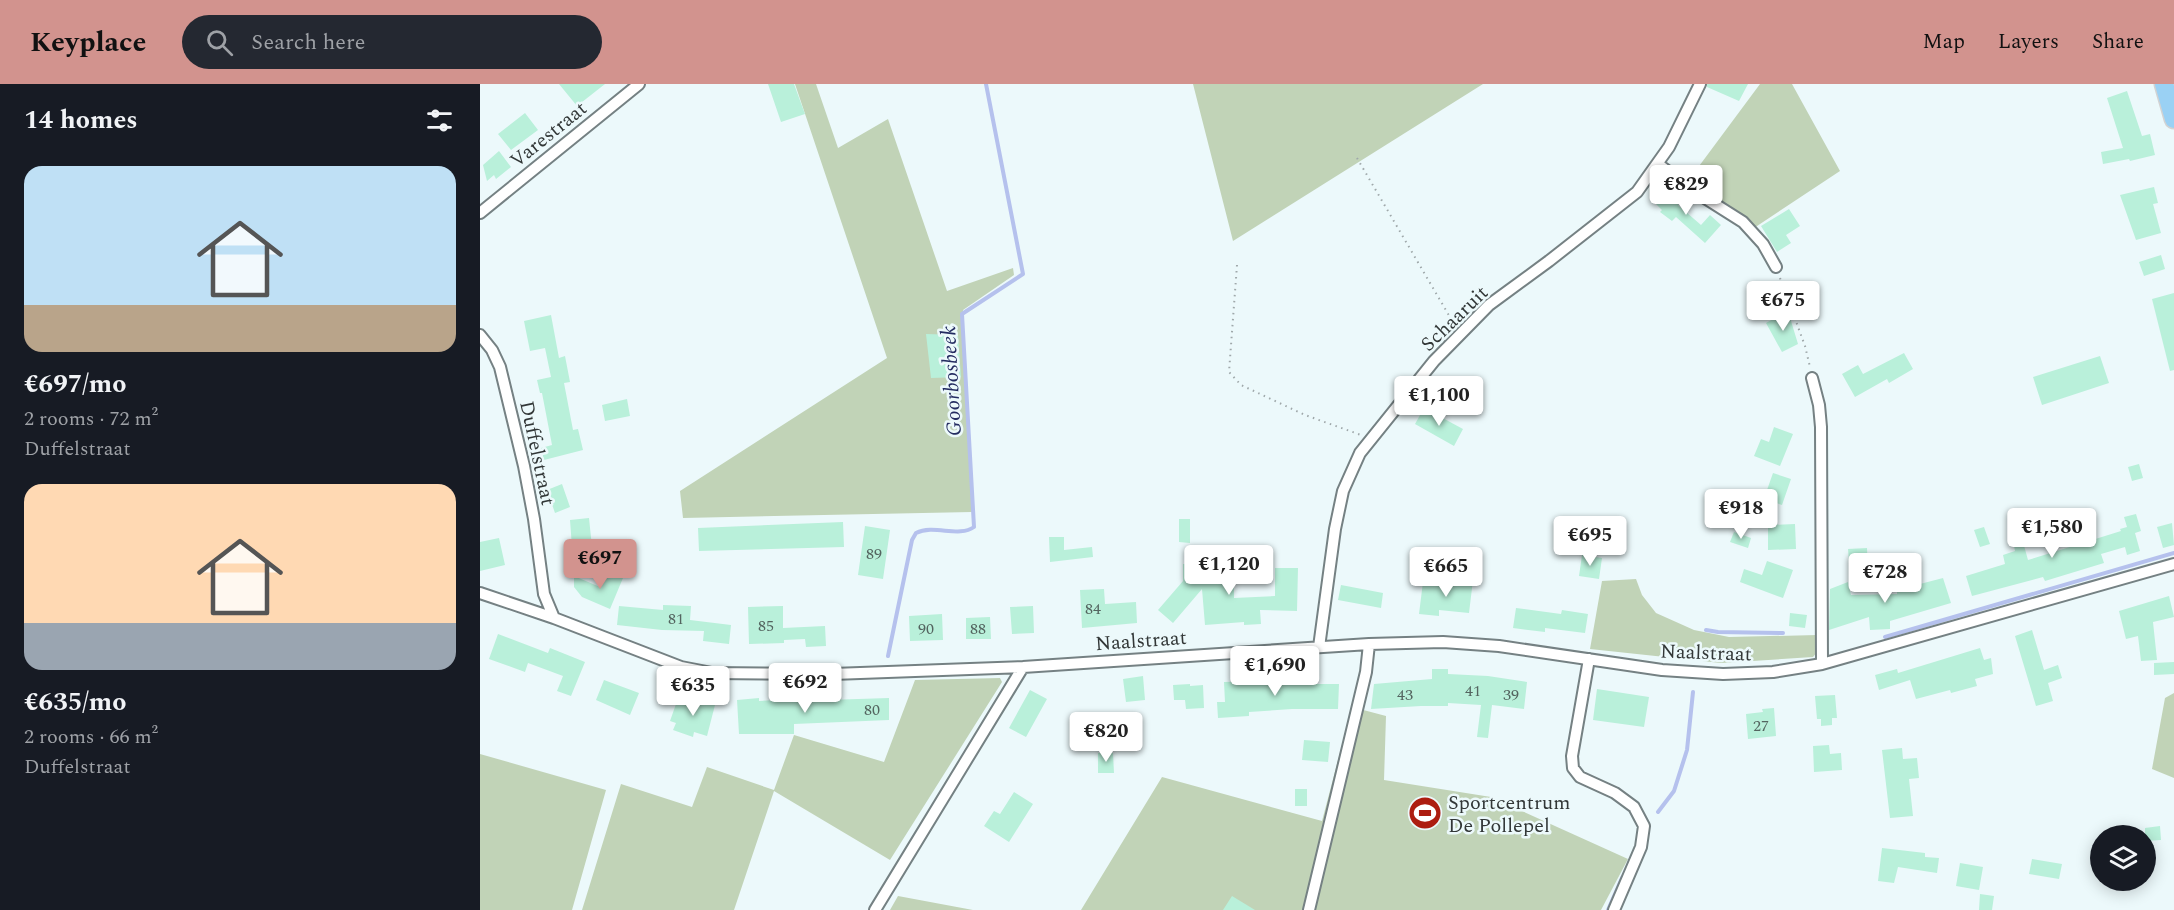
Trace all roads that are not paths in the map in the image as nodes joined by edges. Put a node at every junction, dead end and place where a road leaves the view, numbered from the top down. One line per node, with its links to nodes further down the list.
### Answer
1 (639, 84): 6 (street, Varestraat)
2 (1700, 84): 5 (street, Schaaruit)
3 (2164, 84): 4 (main road)
4 (2174, 119)
5 (1658, 164): 7 (street); 14 (street, Schaaruit)
6 (480, 213)
7 (1776, 267)
8 (480, 335): 12 (street, Duffelstraat)
9 (1812, 378): 16 (street)
10 (2174, 564): 16 (street, Naalstraat)
11 (480, 593): 12 (street)
12 (554, 618): 17 (street, Naalstraat)
13 (1369, 644): 14 (street, Naalstraat); 15 (street, Naalstraat); 19 (street)
14 (1319, 647): 17 (street, Naalstraat)
15 (1589, 659): 16 (street, Naalstraat); 20 (street)
16 (1822, 664)
17 (1023, 667): 18 (street)
18 (875, 910)
19 (1309, 910)
20 (1614, 910)

